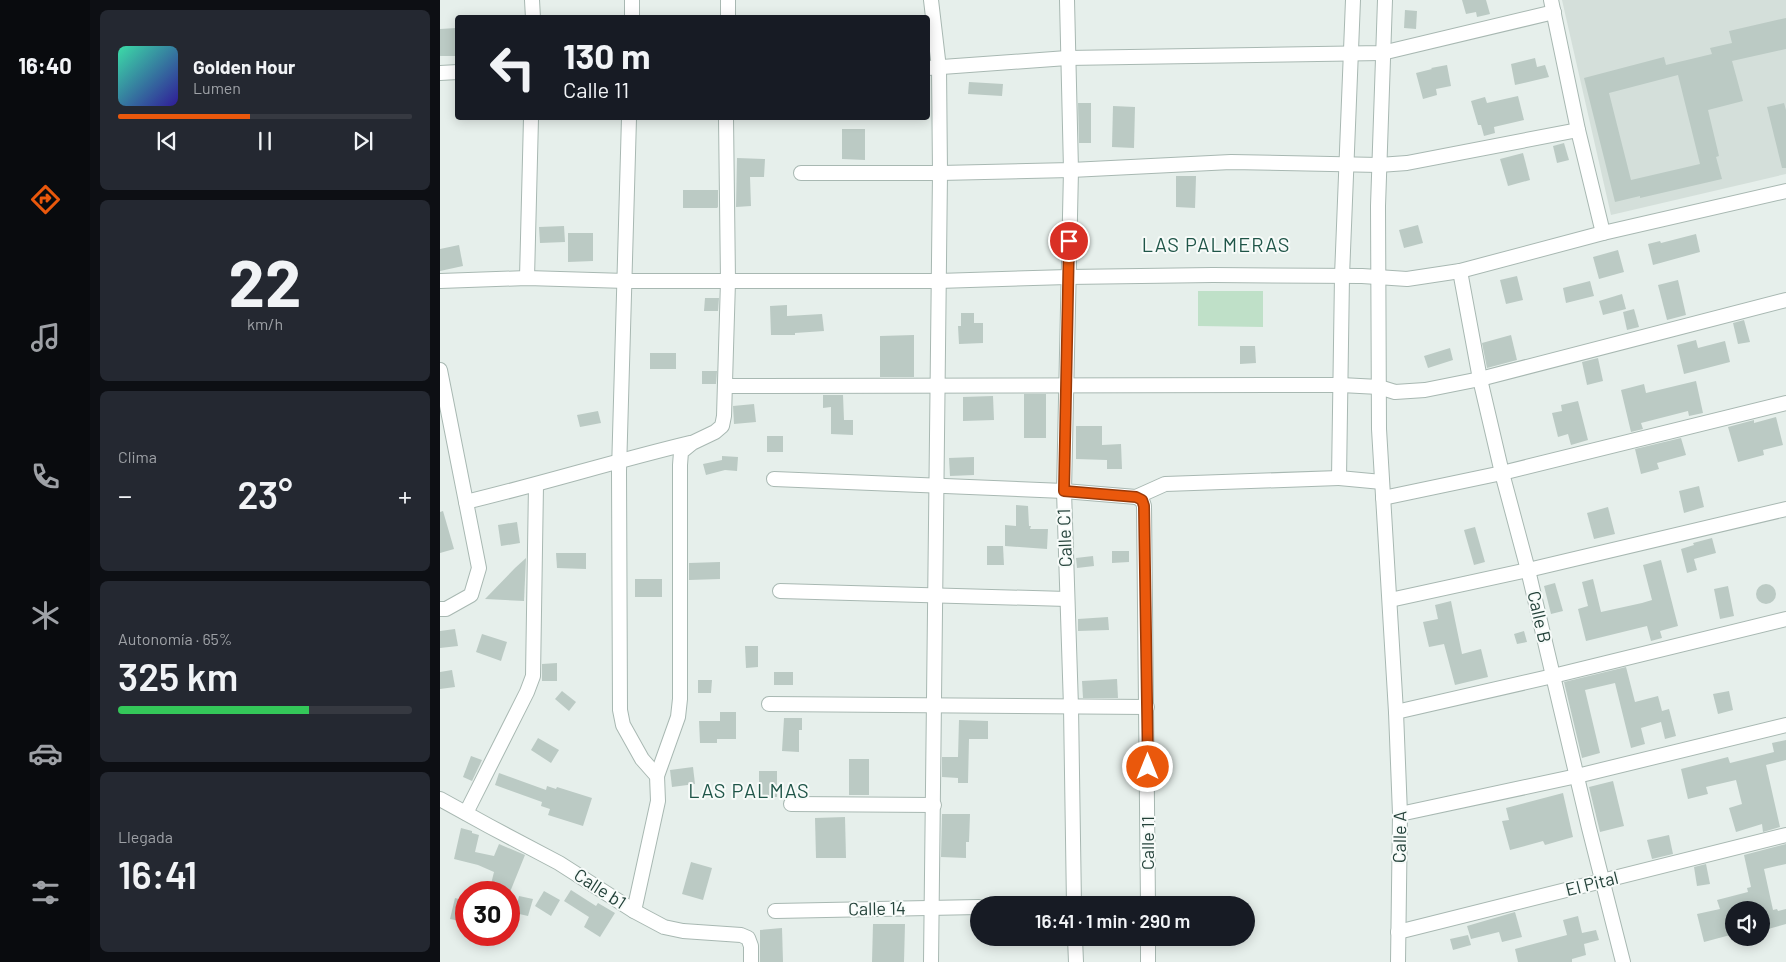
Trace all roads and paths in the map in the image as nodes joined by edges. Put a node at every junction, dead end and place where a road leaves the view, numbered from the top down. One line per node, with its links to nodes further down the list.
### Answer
1 (532, 0): 9 (street)
2 (632, 0): 10 (street)
3 (728, 0): 11 (street)
4 (931, 0): 15 (street)
5 (1067, 0): 14 (street, Calle C1)
6 (1353, 0): 13 (street)
7 (1385, 0): 12 (street, Calle A)
8 (1552, 6): 12 (street); 21 (street)
9 (532, 15)
10 (632, 15)
11 (728, 15)
12 (1382, 53): 13 (street); 23 (street, Calle A)
13 (1352, 54): 14 (street); 22 (street)
14 (1067, 58): 15 (street); 24 (street, Calle C1)
15 (933, 68): 26 (street)
16 (455, 72): 17 (street)
17 (440, 73)
18 (531, 120): 33 (street)
19 (629, 120): 35 (street)
20 (726, 120): 36 (street)
21 (1578, 130): 23 (street); 28 (street)
22 (1348, 164): 23 (street); 24 (street); 31 (street)
23 (1379, 165): 32 (street, Calle A)
24 (1071, 170): 26 (street); 30 (street, Calle C1)
25 (801, 173): 26 (street)
26 (940, 173): 37 (street)
27 (1786, 190): 28 (street)
28 (1603, 233): 29 (street)
29 (1460, 271): 32 (street); 40 (street, Calle B)
30 (1068, 276): 31 (street); 37 (street); 41 (street, Calle C1)
31 (1342, 276): 32 (street); 42 (street)
32 (1378, 277): 45 (street, Calle A)
33 (527, 278): 34 (street); 35 (street)
34 (440, 281)
35 (626, 281): 36 (street); 48 (street)
36 (728, 281): 37 (street); 43 (street)
37 (938, 282): 44 (street)
38 (1786, 300): 40 (street)
39 (440, 370): 58 (street)
40 (1480, 380): 45 (street); 49 (street, Calle B)
41 (1067, 385): 42 (street); 44 (street); 55 (street, Calle C1)
42 (1341, 385): 45 (street); 50 (street)
43 (725, 386): 44 (street); 47 (street)
44 (938, 386): 54 (street)
45 (1379, 387): 52 (street, Calle A)
46 (1786, 402): 49 (street)
47 (692, 443): 48 (street); 74 (street)
48 (620, 460): 53 (street); 74 (street)
49 (1502, 473): 57 (street); 60 (street, Calle B)
50 (1339, 478): 52 (street); 56 (street)
51 (774, 479): 54 (street)
52 (1382, 482): 57 (street, Calle A)
53 (536, 485): 58 (street); 79 (street)
54 (936, 485): 55 (street); 62 (street)
55 (1064, 491): 56 (street); 63 (street, Calle C1)
56 (1136, 497): 71 (street, Calle 11)
57 (1383, 498): 64 (street, Calle A)
58 (466, 502): 65 (street)
59 (1786, 509): 60 (street)
60 (1528, 570): 64 (street); 67 (street, Calle B)
61 (780, 591): 62 (street)
62 (935, 597): 63 (street); 69 (street)
63 (1067, 599): 70 (street, Calle C1)
64 (1390, 600): 72 (street, Calle A)
65 (440, 609)
66 (1786, 620): 67 (street)
67 (1553, 676): 72 (street); 75 (street, Calle B)
68 (769, 704): 69 (street)
69 (935, 706): 70 (street); 78 (street)
70 (1071, 707): 71 (street); 83 (street, Calle C1)
71 (1147, 707): 84 (street, Calle 11)
72 (1396, 712): 80 (street, Calle A)
73 (1786, 725): 75 (street)
74 (658, 776): 88 (street)
75 (1577, 776): 80 (street); 82 (street, Calle B)
76 (440, 799): 79 (street, Calle b1)
77 (791, 804): 78 (street)
78 (934, 805): 86 (street)
79 (466, 813): 88 (street, Calle b1)
80 (1400, 814): 89 (street, Calle A)
81 (1786, 835): 82 (street, El Pital)
82 (1603, 881): 89 (street, El Pital); 97 (street, Calle B)
83 (1074, 896)
84 (1148, 896)
85 (970, 907): 86 (street, Calle 14)
86 (933, 908): 87 (street, Calle 14); 93 (street)
87 (775, 910)
88 (634, 911): 92 (street, Calle b1)
89 (1398, 932): 96 (street, Calle A)
90 (1075, 946): 94 (street)
91 (1148, 946): 95 (street)
92 (751, 962)
93 (931, 962)
94 (1076, 962)
95 (1148, 962)
96 (1398, 962)
97 (1623, 962)

